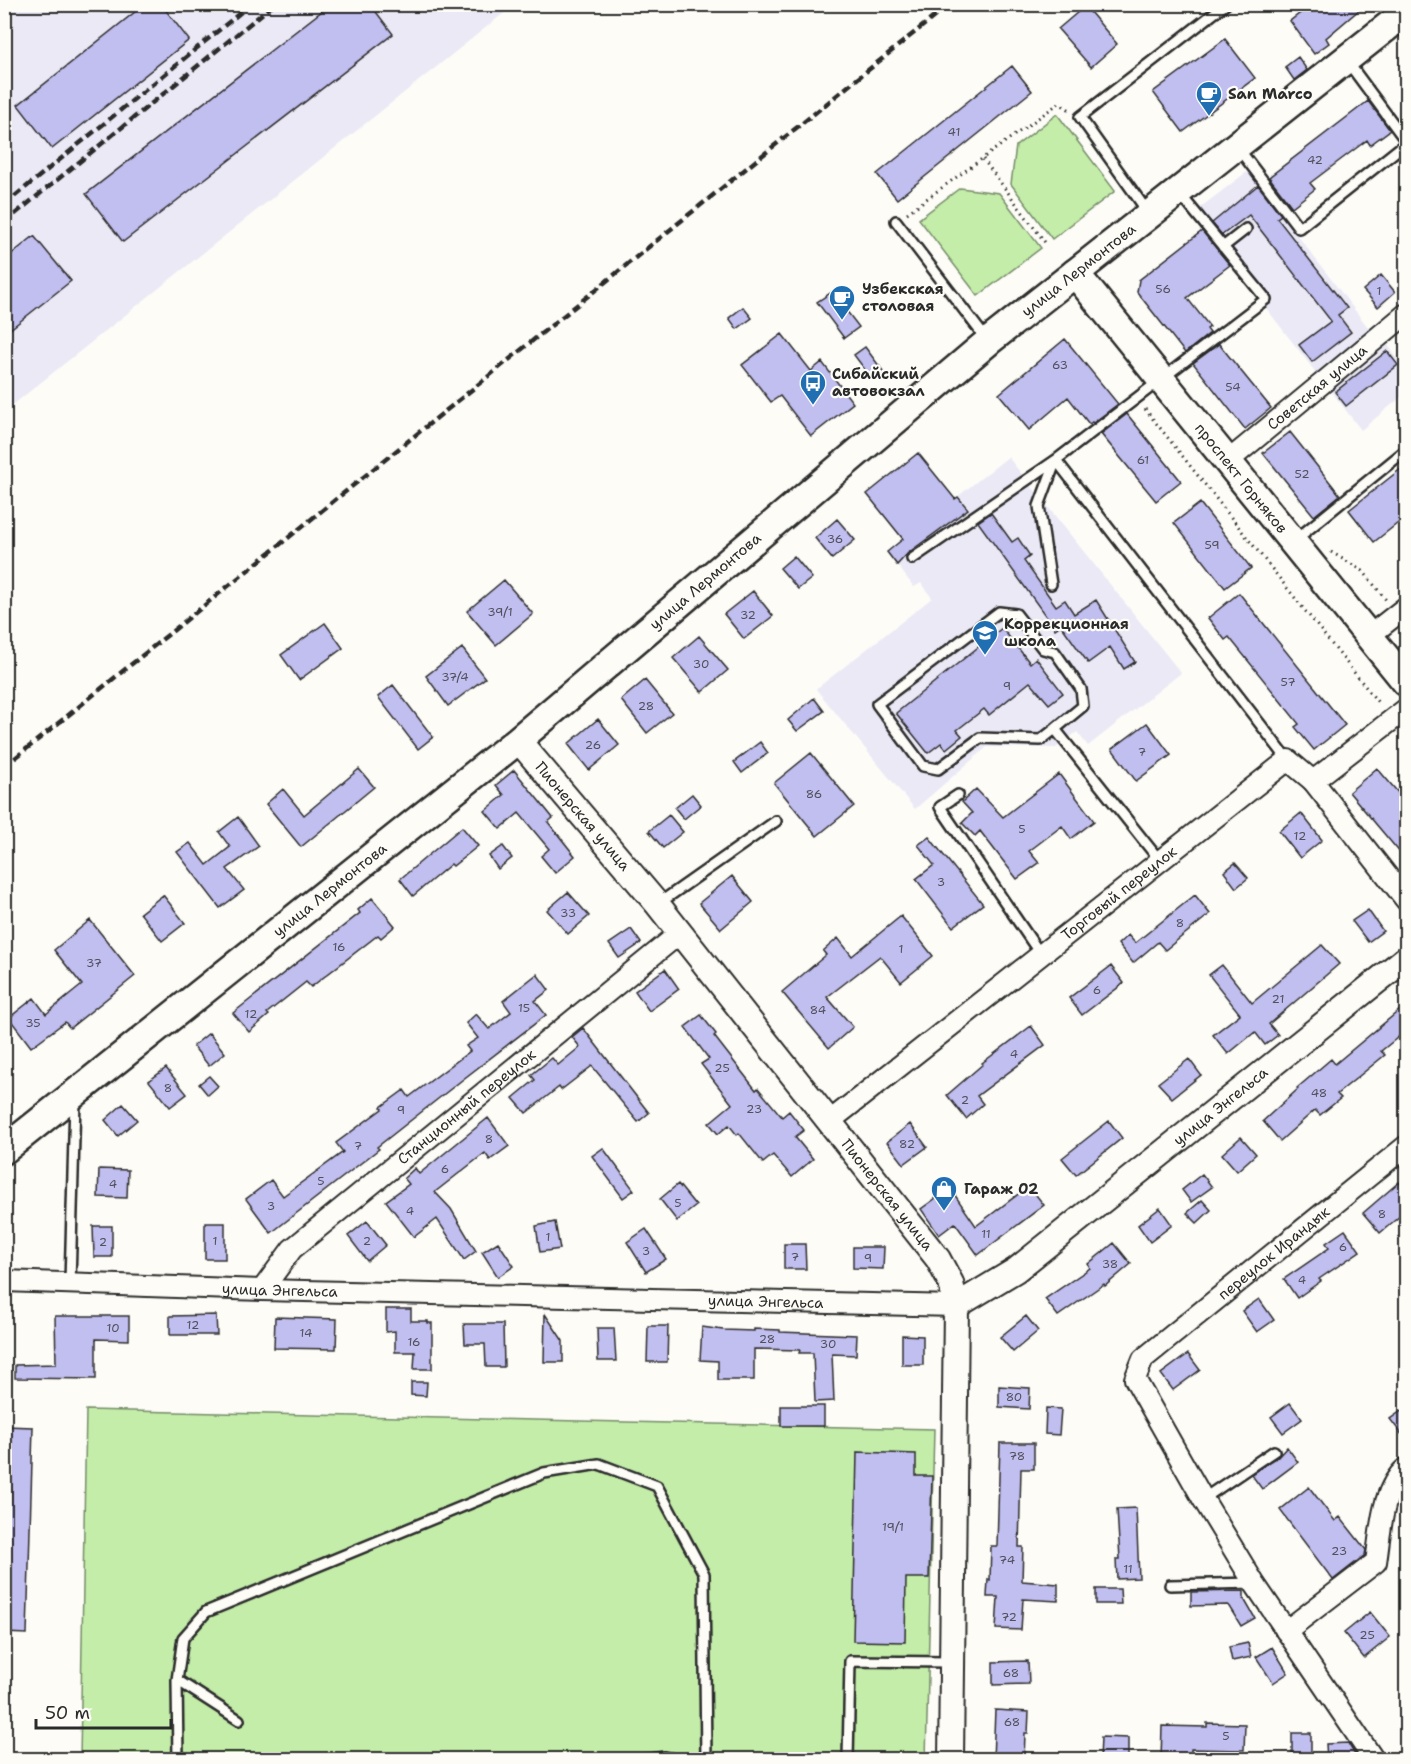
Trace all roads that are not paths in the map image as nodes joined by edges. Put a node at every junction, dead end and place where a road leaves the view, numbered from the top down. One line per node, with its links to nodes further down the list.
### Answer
1 (1226, 4): 7 (lane)
2 (1407, 12): 3 (main road, улица Лермонтова)
3 (1346, 60): 4 (lane); 5 (main road, улица Лермонтова)
4 (1407, 142): 5 (lane)
5 (1236, 147): 6 (main road, улица Лермонтова)
6 (1179, 192): 7 (main road, улица Лермонтова); 10 (lane)
7 (1150, 215): 11 (main road, улица Лермонтова)
8 (896, 221): 13 (lane)
9 (1246, 229): 10 (lane)
10 (1223, 247): 14 (lane)
11 (1075, 273): 13 (main road, улица Лермонтова); 14 (main road, проспект Горняков)
12 (1407, 314): 17 (street, Советская улица)
13 (988, 341): 26 (main road, улица Лермонтова)
14 (1161, 380): 16 (lane); 17 (main road, проспект Горняков)
15 (1407, 450): 18 (lane)
16 (1056, 460): 19 (lane); 20 (lane); 27 (lane)
17 (1227, 462): 18 (main road, проспект Горняков)
18 (1297, 538): 22 (main road, проспект Горняков)
19 (912, 559)
20 (1051, 584)
21 (1402, 611): 22 (street)
22 (1369, 636): 23 (main road, проспект Горняков)
23 (1407, 682)
24 (1399, 714): 28 (street)
25 (1055, 729): 25 (lane); 31 (lane)
26 (518, 740): 33 (street, Пионерская улица); 37 (main road, улица Лермонтова)
27 (1288, 760): 28 (street); 31 (street, Торговый переулок)
28 (1313, 781): 32 (street)
29 (958, 795): 35 (lane)
30 (776, 821): 33 (lane)
31 (1160, 861): 35 (street, Торговый переулок)
32 (1407, 900)
33 (658, 905): 34 (street, Пионерская улица)
34 (680, 933): 38 (street, Пионерская улица); 43 (street, Станционный переулок)
35 (1041, 955): 38 (street, Торговый переулок)
36 (1407, 958): 44 (street, улица Энгельса)
37 (76, 1093): 40 (main road, улица Лермонтова); 42 (lane)
38 (830, 1121): 44 (street, Пионерская улица)
39 (1407, 1146): 47 (street, переулок Ирандык)
40 (4, 1150)
41 (4, 1281): 42 (street, улица Энгельса)
42 (70, 1283): 43 (street, улица Энгельса)
43 (262, 1290): 44 (street, улица Энгельса)
44 (956, 1306): 51 (street, Пионерская улица)
45 (1274, 1451): 47 (lane)
46 (1407, 1468): 50 (street)
47 (1203, 1500): 48 (street)
48 (1254, 1583): 49 (lane); 50 (street)
49 (1170, 1585)
50 (1286, 1631): 60 (street)
51 (952, 1662): 58 (lane); 59 (street, Пионерская улица)
52 (177, 1680): 53 (lane); 54 (lane); 57 (lane)
53 (239, 1720)
54 (178, 1760)
55 (644, 1760): 56 (lane)
56 (679, 1760)
57 (706, 1760)
58 (848, 1760)
59 (951, 1760)
60 (1374, 1760)

